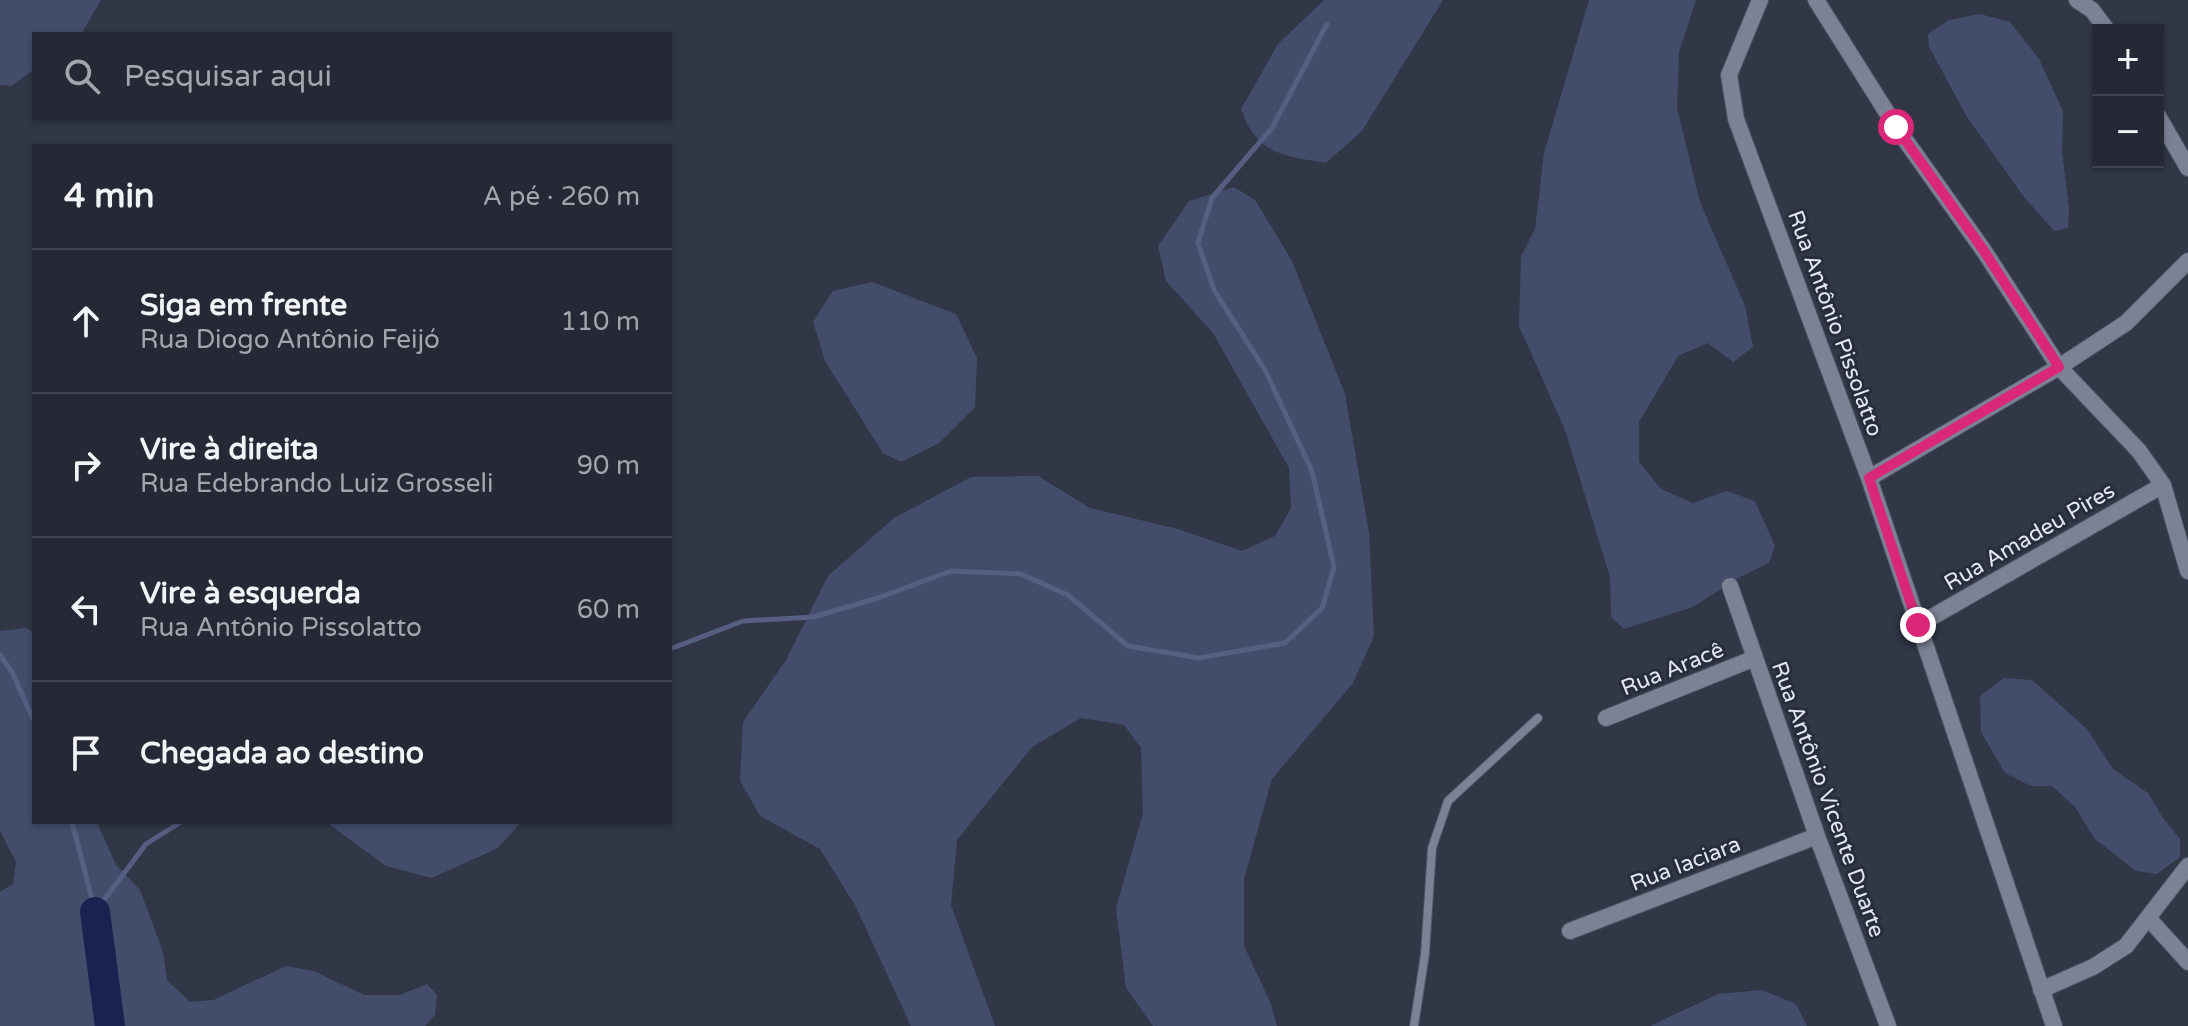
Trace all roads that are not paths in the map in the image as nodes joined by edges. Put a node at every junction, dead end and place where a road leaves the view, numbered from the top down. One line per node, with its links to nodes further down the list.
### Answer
1 (1760, 0): 9 (street, Rua Antônio Pissolatto)
2 (1816, 0): 8 (street)
3 (2077, 0): 4 (street)
4 (2102, 24)
5 (2164, 126): 6 (street)
6 (2188, 168)
7 (2188, 261): 8 (street)
8 (2059, 367): 9 (street); 10 (street)
9 (1869, 478): 13 (street, Rua Antônio Pissolatto)
10 (2163, 485): 11 (street); 13 (street, Rua Amadeu Pires)
11 (2188, 571)
12 (1730, 586): 14 (street, Rua Antônio Vicente Duarte)
13 (1918, 625): 22 (street, Rua Antônio Pissolatto)
14 (1755, 658): 16 (street, Rua Aracê); 17 (street, Rua Antônio Vicente Duarte)
15 (1538, 718): 23 (lane)
16 (1606, 718)
17 (1817, 836): 20 (street, Rua Iaciara); 24 (street, Rua Antônio Vicente Duarte)
18 (2188, 866): 19 (street)
19 (2149, 919): 21 (street); 22 (street)
20 (1570, 931)
21 (2188, 962)
22 (2041, 990): 25 (street, Rua Antônio Pissolatto)
23 (1414, 1026)
24 (1888, 1026)
25 (2054, 1026)

